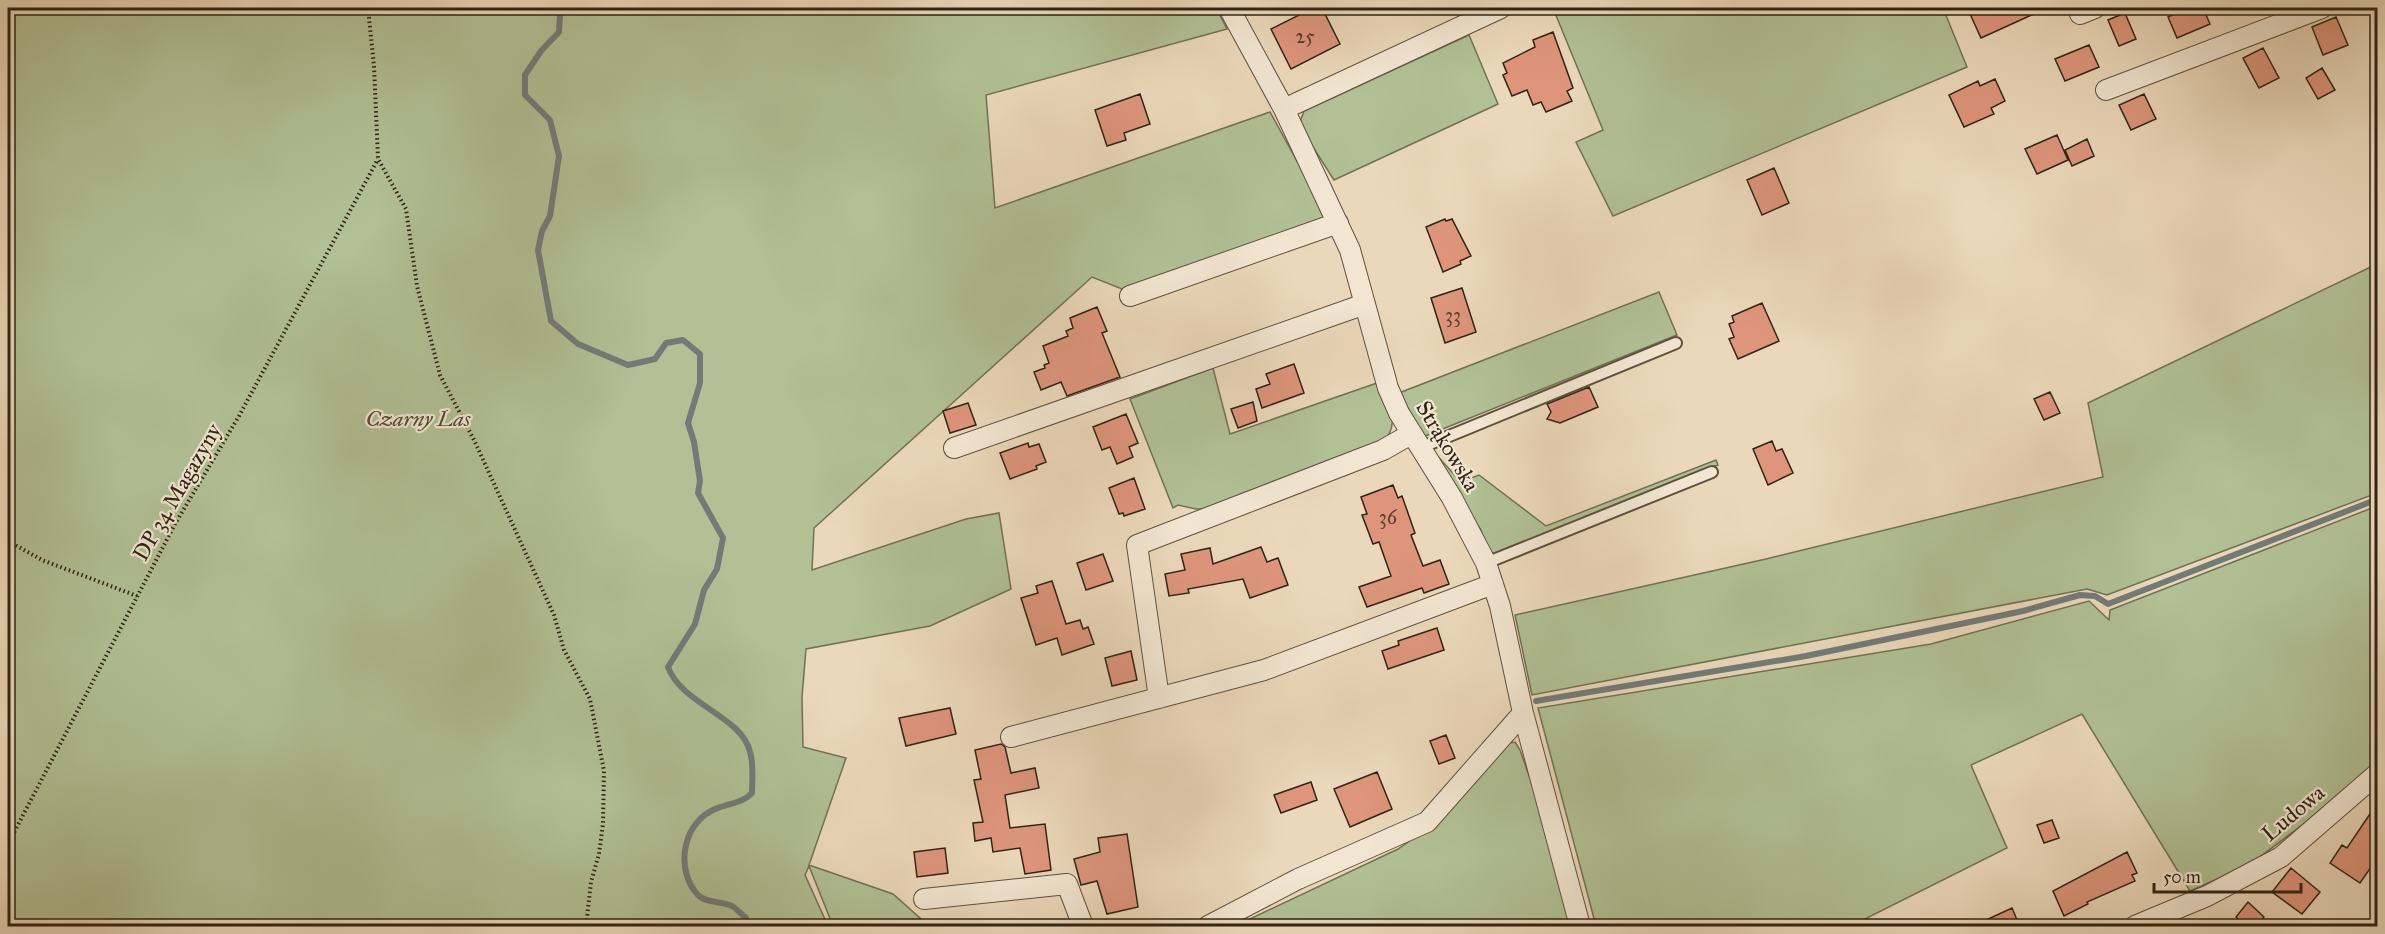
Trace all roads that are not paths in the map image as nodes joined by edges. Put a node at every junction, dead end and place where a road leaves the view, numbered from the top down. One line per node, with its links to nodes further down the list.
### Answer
1 (1229, 8): 6 (street, Strąkowska)
2 (1501, 8): 6 (street)
3 (2322, 8): 4 (street)
4 (2286, 15): 5 (street)
5 (2106, 90)
6 (1284, 109): 7 (street, Strąkowska)
7 (1338, 223): 8 (street); 9 (street, Strąkowska)
8 (1130, 296)
9 (1365, 304): 11 (street, Strąkowska); 12 (street)
10 (1676, 343): 11 (lane)
11 (1415, 441): 14 (street, Strąkowska); 16 (street)
12 (954, 448)
13 (1712, 472): 14 (lane)
14 (1486, 563): 15 (street, Strąkowska)
15 (1493, 584): 16 (street); 17 (street, Strąkowska)
16 (1159, 698): 18 (street)
17 (1523, 713): 22 (street); 23 (street, Strąkowska)
18 (1011, 737)
19 (2378, 773): 24 (street, Ludowa)
20 (924, 899): 21 (street)
21 (1083, 927)
22 (1208, 927)
23 (1580, 927)
24 (2135, 927)

